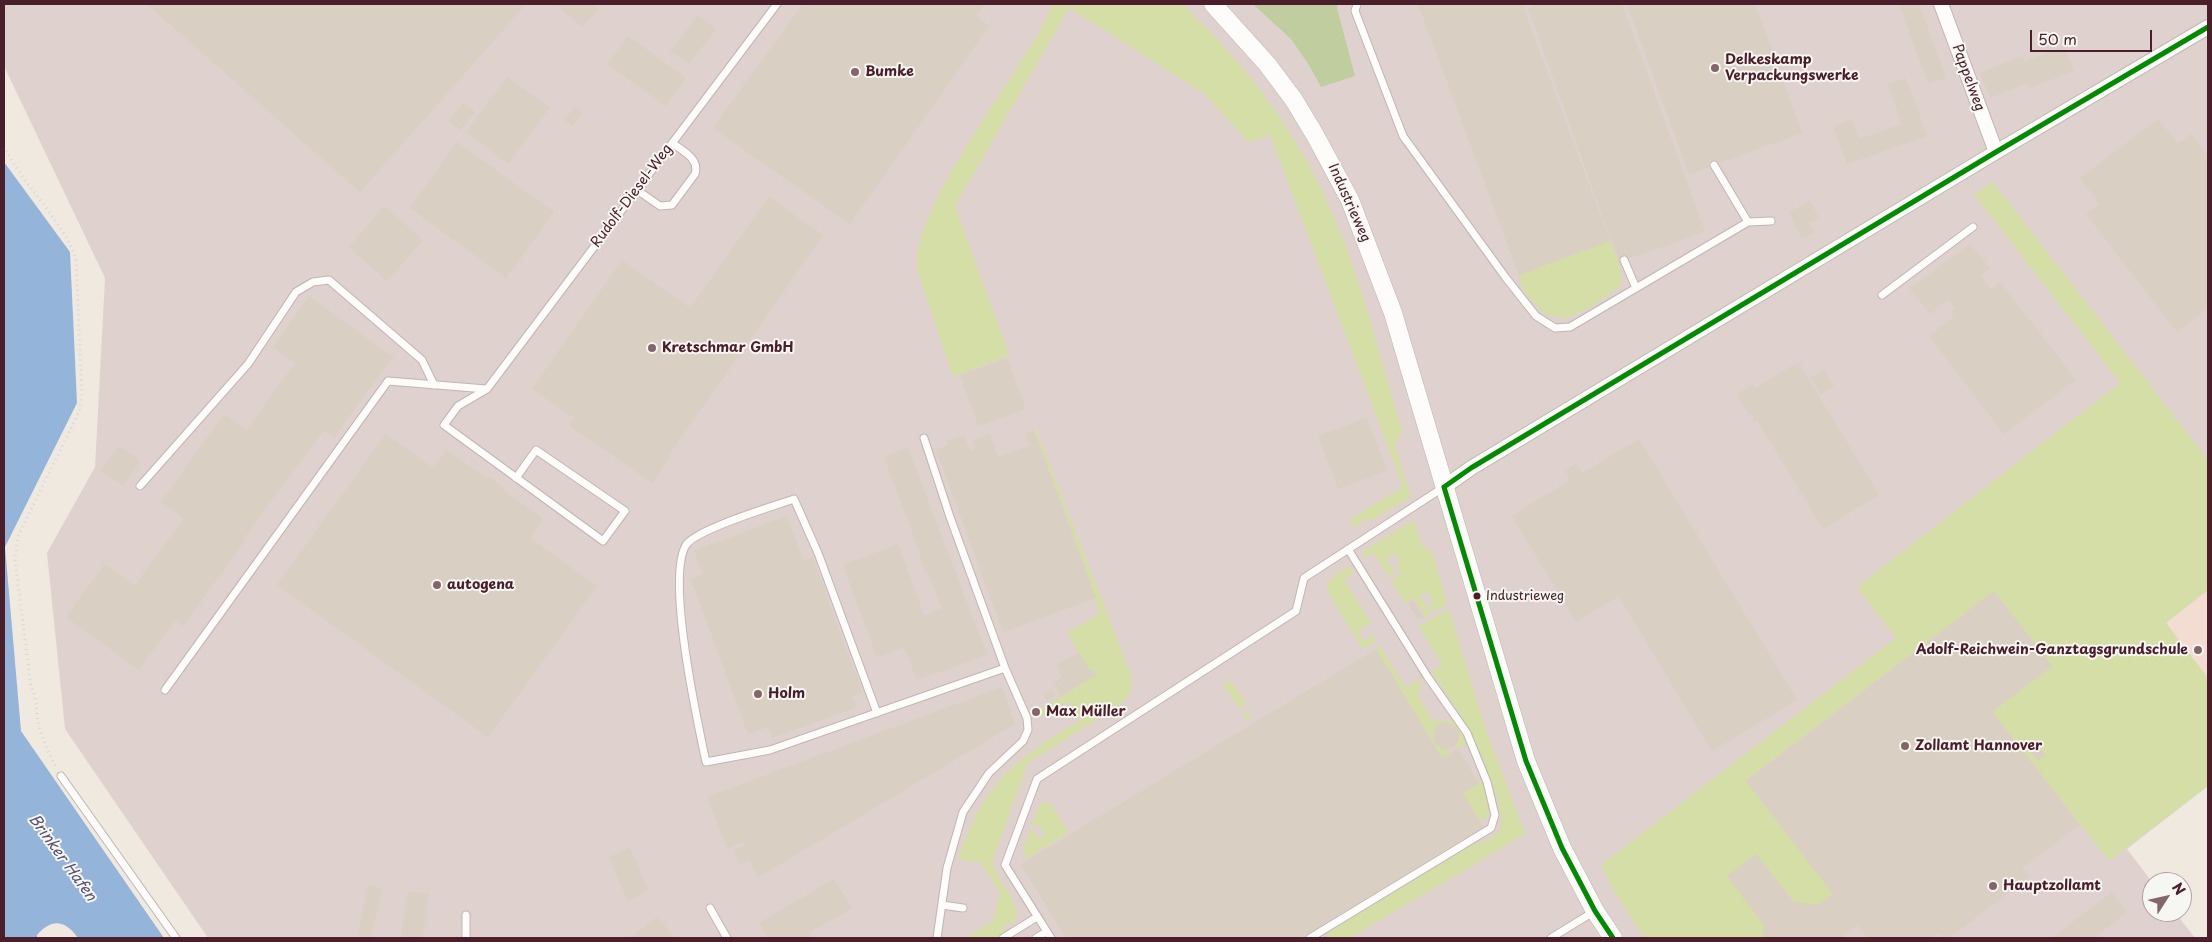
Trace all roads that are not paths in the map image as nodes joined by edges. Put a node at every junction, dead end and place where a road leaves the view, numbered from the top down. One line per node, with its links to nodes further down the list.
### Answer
1 (777, 4): 6 (lane, Rudolf-Diesel-Weg)
2 (1213, 4): 21 (street, Industrieweg)
3 (1357, 4): 14 (lane)
4 (1941, 4): 7 (street, Pappelweg)
5 (2208, 27): 7 (street)
6 (672, 143): 9 (lane, Rudolf-Diesel-Weg); 9 (lane)
7 (1996, 152): 21 (street)
8 (1714, 165): 11 (lane)
9 (637, 190): 17 (lane, Rudolf-Diesel-Weg)
10 (1771, 221): 11 (lane)
11 (1748, 222): 14 (lane)
12 (1973, 227): 15 (lane)
13 (1624, 260): 14 (lane)
14 (1636, 288)
15 (1882, 295)
16 (434, 385): 17 (lane); 20 (lane); 24 (lane)
17 (486, 389): 19 (lane)
18 (924, 438): 23 (lane)
19 (516, 478): 19 (lane)
20 (140, 486)
21 (1444, 487): 22 (lane); 30 (street, Industrieweg)
22 (1348, 549): 32 (lane); 40 (lane)
23 (1005, 668): 25 (lane); 27 (lane)
24 (165, 690)
25 (877, 713): 25 (lane)
26 (61, 776): 34 (lane)
27 (942, 905): 29 (lane); 37 (lane)
28 (710, 908): 36 (lane)
29 (964, 908)
30 (1595, 911): 41 (lane); 42 (street, Industrieweg)
31 (466, 915): 35 (lane)
32 (1037, 917): 33 (lane); 38 (lane)
33 (1048, 935): 39 (lane)
34 (176, 938)
35 (466, 938)
36 (727, 938)
37 (937, 938)
38 (1003, 938)
39 (1036, 938)
40 (1310, 938)
41 (1551, 938)
42 (1613, 938)

